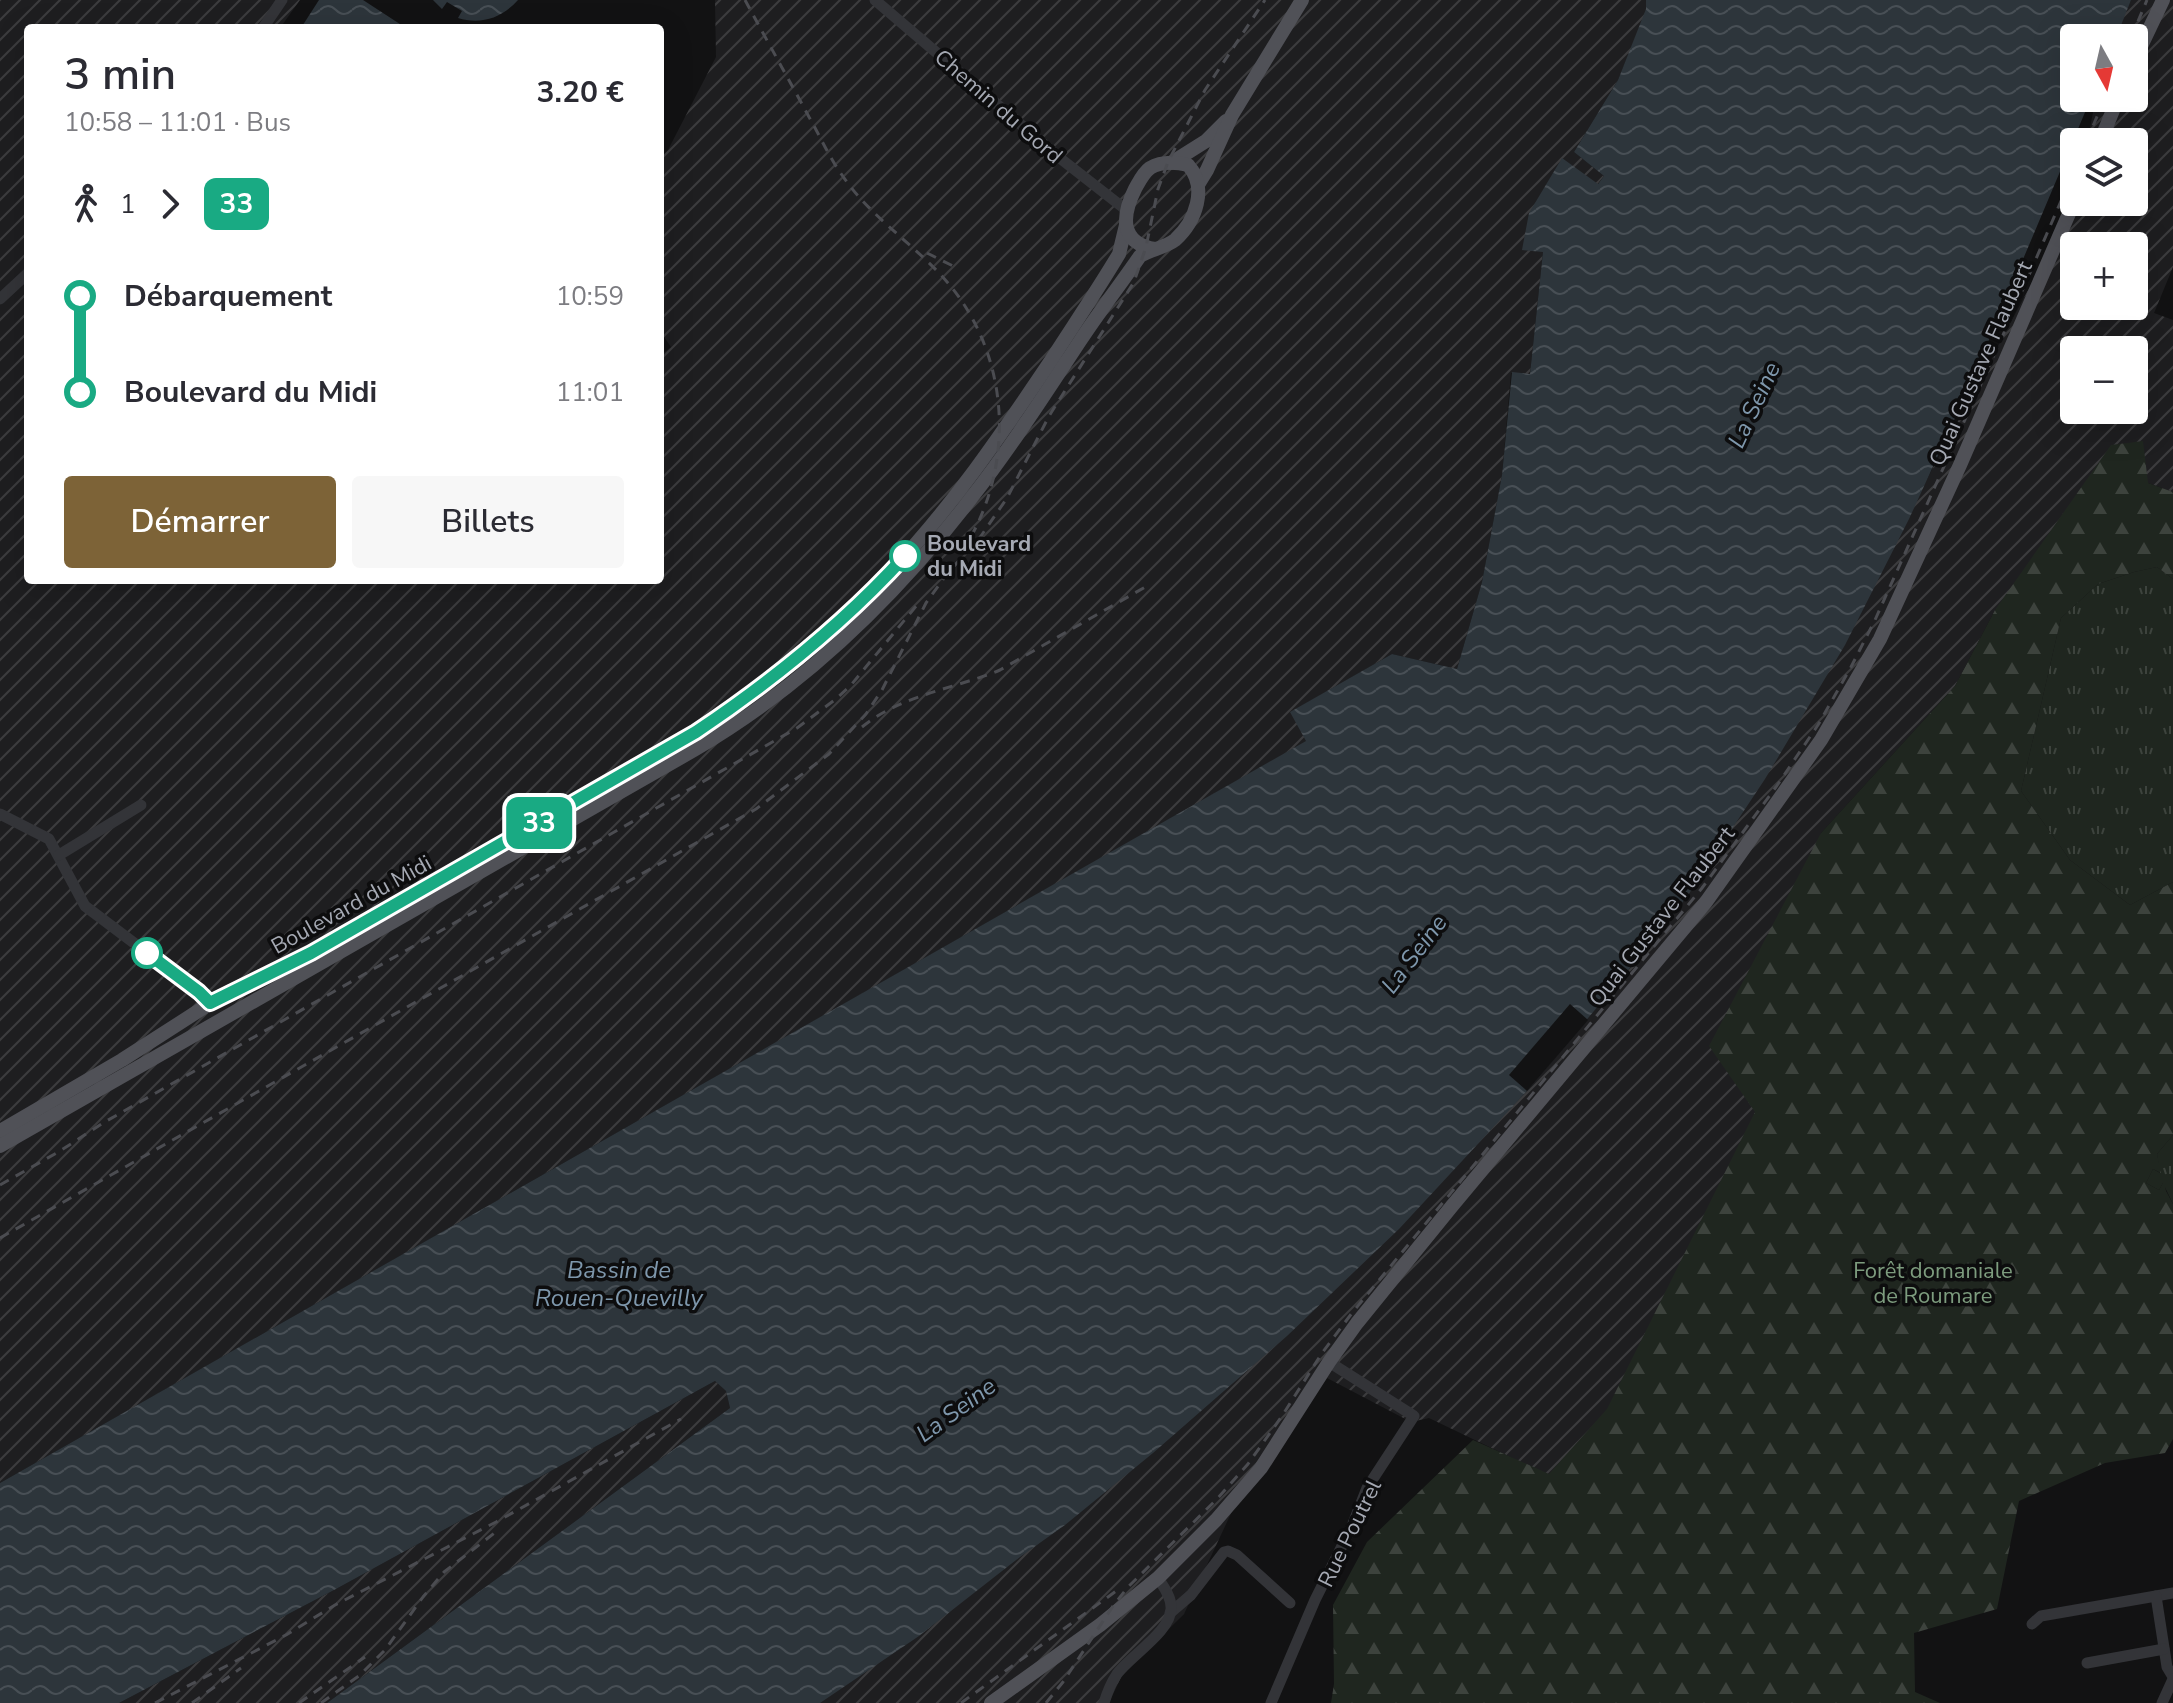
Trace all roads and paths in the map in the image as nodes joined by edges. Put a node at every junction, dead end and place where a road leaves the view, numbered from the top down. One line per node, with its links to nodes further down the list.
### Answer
1 (282, 0): 5 (street)
2 (875, 0): 11 (street, Chemin du Gord)
3 (1302, 0): 7 (main road)
4 (2163, 0): 6 (main road)
5 (266, 24)
6 (2148, 32)
7 (1232, 115): 8 (main road); 9 (main road)
8 (1171, 163): 9 (main road); 11 (main road)
9 (1199, 183): 12 (main road)
10 (2068, 216): 24 (main road, Quai Gustave Flaubert)
11 (1126, 217): 12 (main road); 16 (main road, Boulevard du Midi)
12 (1155, 249): 15 (main road, Boulevard du Midi)
13 (24, 277): 14 (street)
14 (0, 299)
15 (828, 653): 16 (main road, Boulevard du Midi); 17 (main road, Boulevard du Midi)
16 (802, 659): 17 (main road, Boulevard du Midi); 21 (main road, Boulevard du Midi)
17 (720, 734): 21 (main road, Boulevard du Midi)
18 (141, 805): 20 (street)
19 (0, 814): 20 (street)
20 (60, 858): 21 (street)
21 (218, 1010): 22 (main road, Boulevard du Midi); 23 (main road, Boulevard du Midi)
22 (0, 1131)
23 (0, 1146)
24 (1329, 1362): 25 (main road, Quai Gustave Flaubert); 37 (street, Rue Poutrel)
25 (1158, 1578): 29 (street); 35 (main road, Quai Gustave Flaubert)
26 (2173, 1593): 27 (street)
27 (2156, 1596): 30 (street); 31 (street)
28 (1290, 1603): 29 (street)
29 (1170, 1613): 36 (street)
30 (2032, 1624)
31 (2164, 1649): 32 (street); 33 (street)
32 (2087, 1663)
33 (2173, 1678): 34 (street)
34 (2167, 1699)
35 (991, 1703)
36 (1104, 1703)
37 (1271, 1703)

